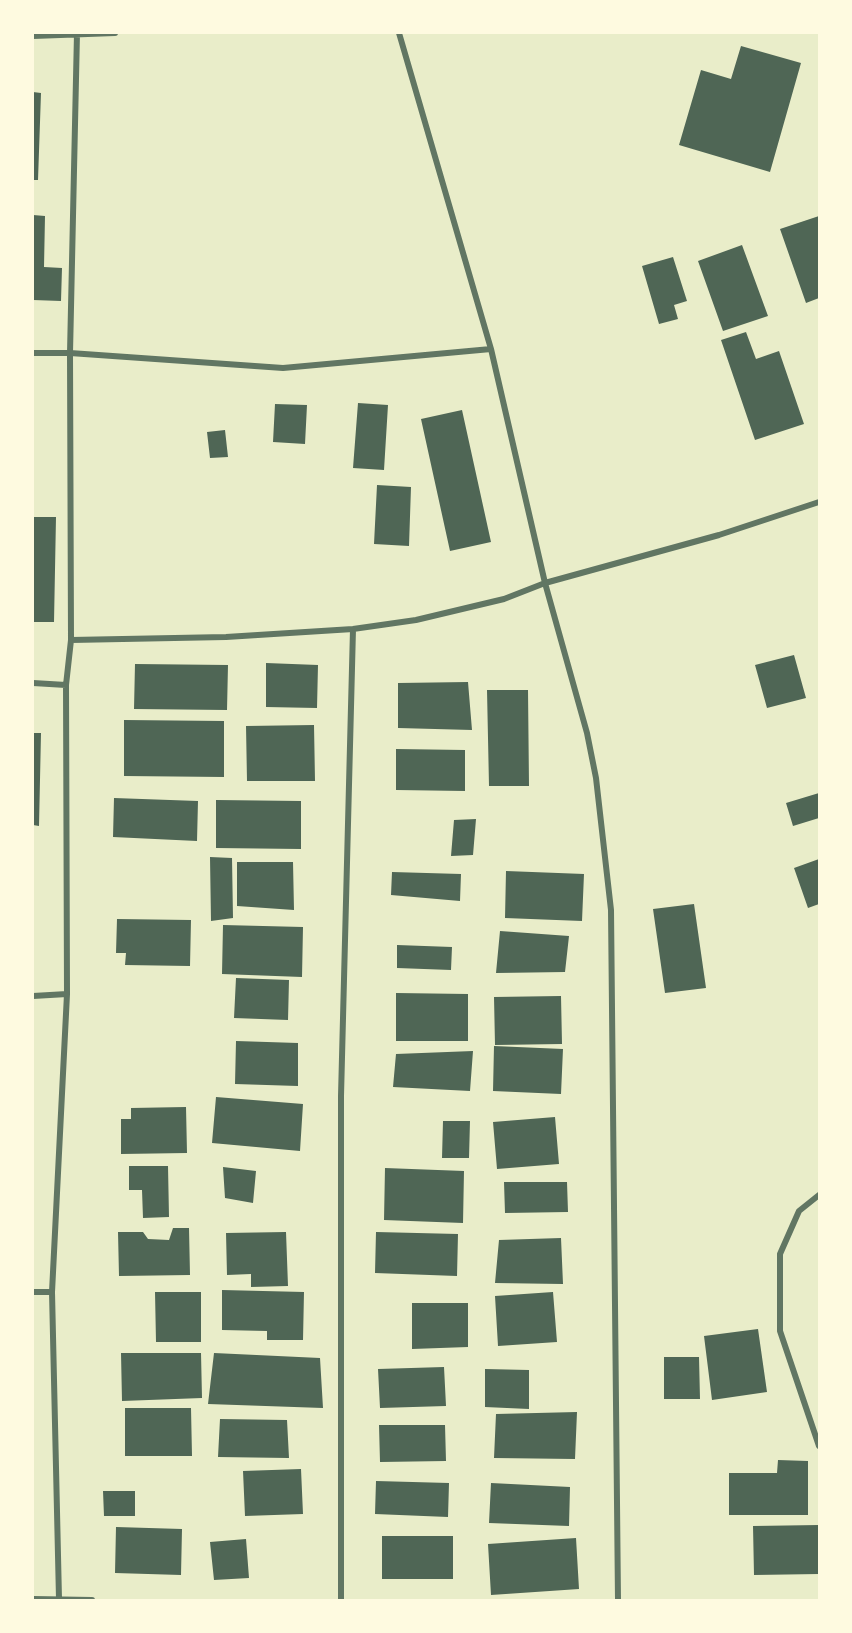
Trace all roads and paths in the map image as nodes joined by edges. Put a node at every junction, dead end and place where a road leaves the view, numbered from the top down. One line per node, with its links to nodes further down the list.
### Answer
1 (115, 33): 3 (street)
2 (399, 33): 5 (street)
3 (77, 34): 4 (street); 7 (street)
4 (33, 36)
5 (491, 349): 7 (street); 9 (street)
6 (33, 352): 7 (street)
7 (70, 353): 11 (street)
8 (819, 501): 9 (street)
9 (545, 583): 10 (street); 24 (street)
10 (353, 629): 11 (street); 23 (street)
11 (71, 640): 13 (street)
12 (33, 683): 13 (street)
13 (66, 685): 14 (street)
14 (67, 994): 15 (street); 18 (street)
15 (33, 996)
16 (819, 1195): 19 (street)
17 (33, 1292): 18 (street)
18 (52, 1292): 21 (street)
19 (819, 1446)
20 (33, 1599): 21 (street)
21 (59, 1599): 22 (street)
22 (92, 1600)
23 (341, 1600)
24 (618, 1600)

